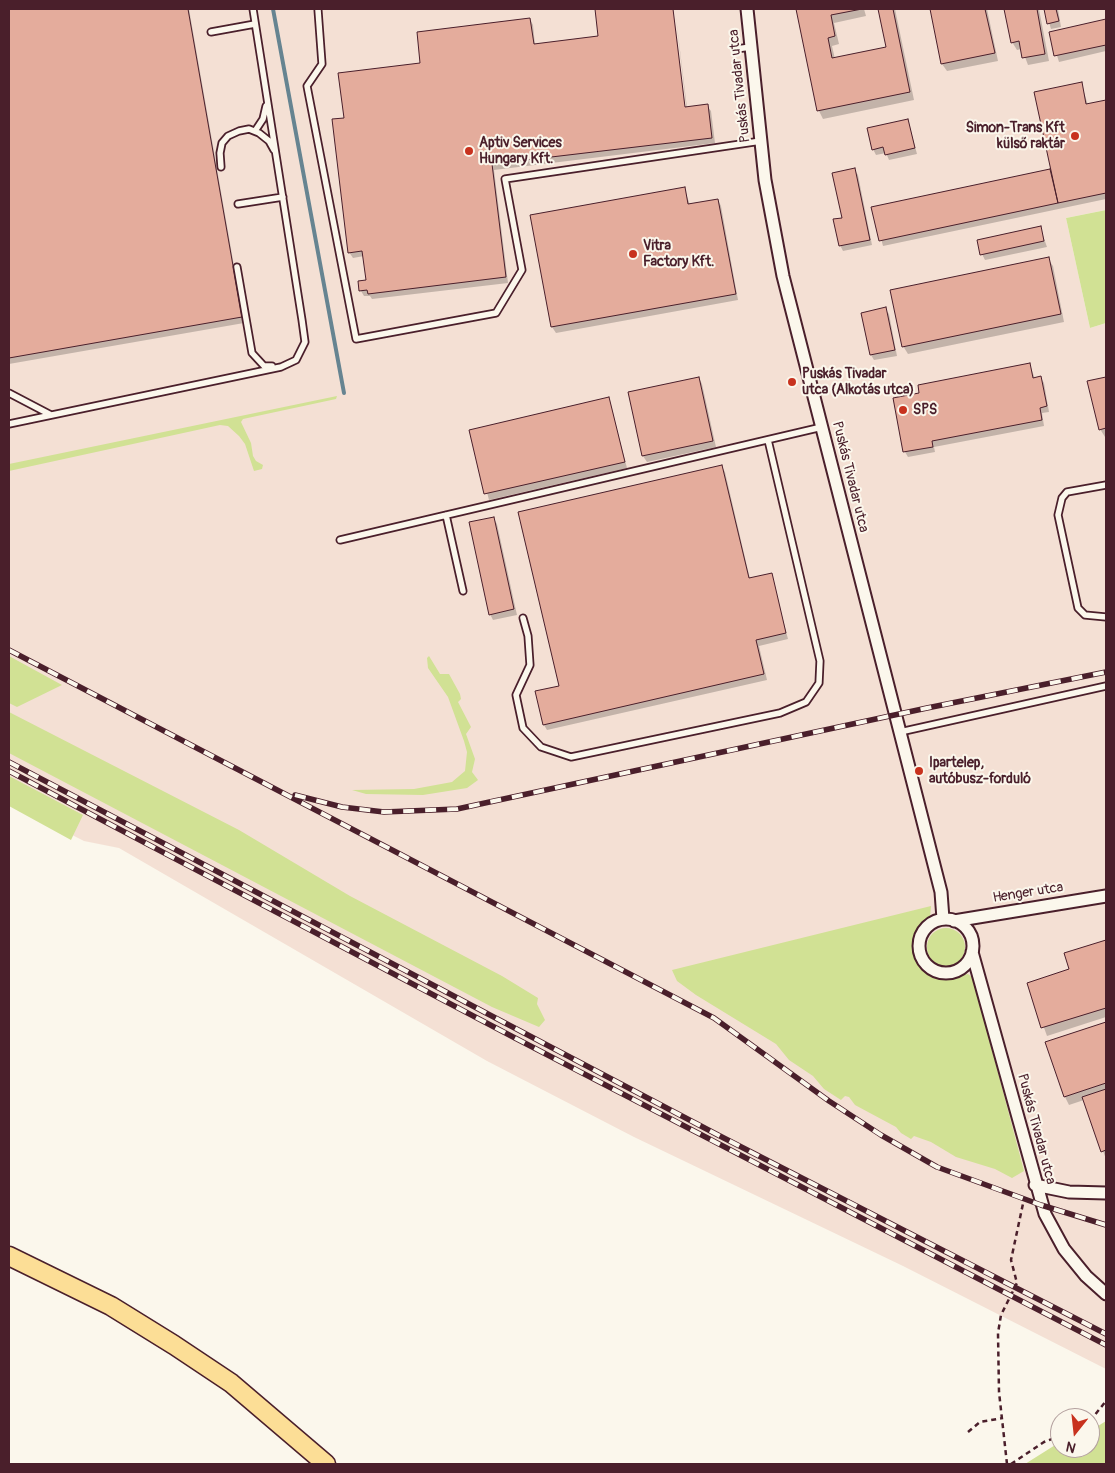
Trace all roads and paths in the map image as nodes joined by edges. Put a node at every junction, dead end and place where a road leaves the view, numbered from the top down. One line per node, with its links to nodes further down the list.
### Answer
1 (253, 9): 4 (lane)
2 (320, 9): 10 (lane)
3 (747, 9): 6 (street, Puskás Tivadar utca)
4 (255, 24): 5 (lane); 8 (lane)
5 (211, 32)
6 (751, 47): 7 (lane); 10 (street, Puskás Tivadar utca)
7 (736, 49)
8 (267, 101): 9 (lane); 11 (lane)
9 (255, 131): 11 (lane); 12 (lane)
10 (761, 141): 20 (street, Puskás Tivadar utca)
11 (276, 154): 13 (lane)
12 (221, 167)
13 (283, 197): 14 (lane); 16 (lane)
14 (238, 204)
15 (237, 267): 16 (lane)
16 (281, 367): 18 (lane)
17 (9, 393): 18 (lane)
18 (51, 415): 19 (lane)
19 (9, 424)
20 (822, 427): 21 (lane); 29 (street, Puskás Tivadar utca)
21 (768, 440): 23 (lane); 27 (lane)
22 (1106, 485): 26 (lane)
23 (446, 515): 24 (lane); 25 (lane)
24 (340, 540)
25 (463, 591)
26 (1106, 617)
27 (523, 618)
28 (1106, 686): 29 (lane)
29 (900, 732): 31 (street, Puskás Tivadar utca)
30 (1106, 896): 31 (street, Henger utca)
31 (949, 920): 32 (street, Puskás Tivadar utca); 32 (street)
32 (972, 952): 33 (street, Puskás Tivadar utca)
33 (1035, 1185): 34 (street); 37 (street, Puskás Tivadar utca)
34 (1106, 1193)
35 (1024, 1199): 38 (path)
36 (9, 1256): 41 (main road)
37 (1106, 1294)
38 (1003, 1418): 39 (path); 42 (path)
39 (968, 1432)
40 (1050, 1440): 42 (path)
41 (326, 1464)
42 (1009, 1464)

